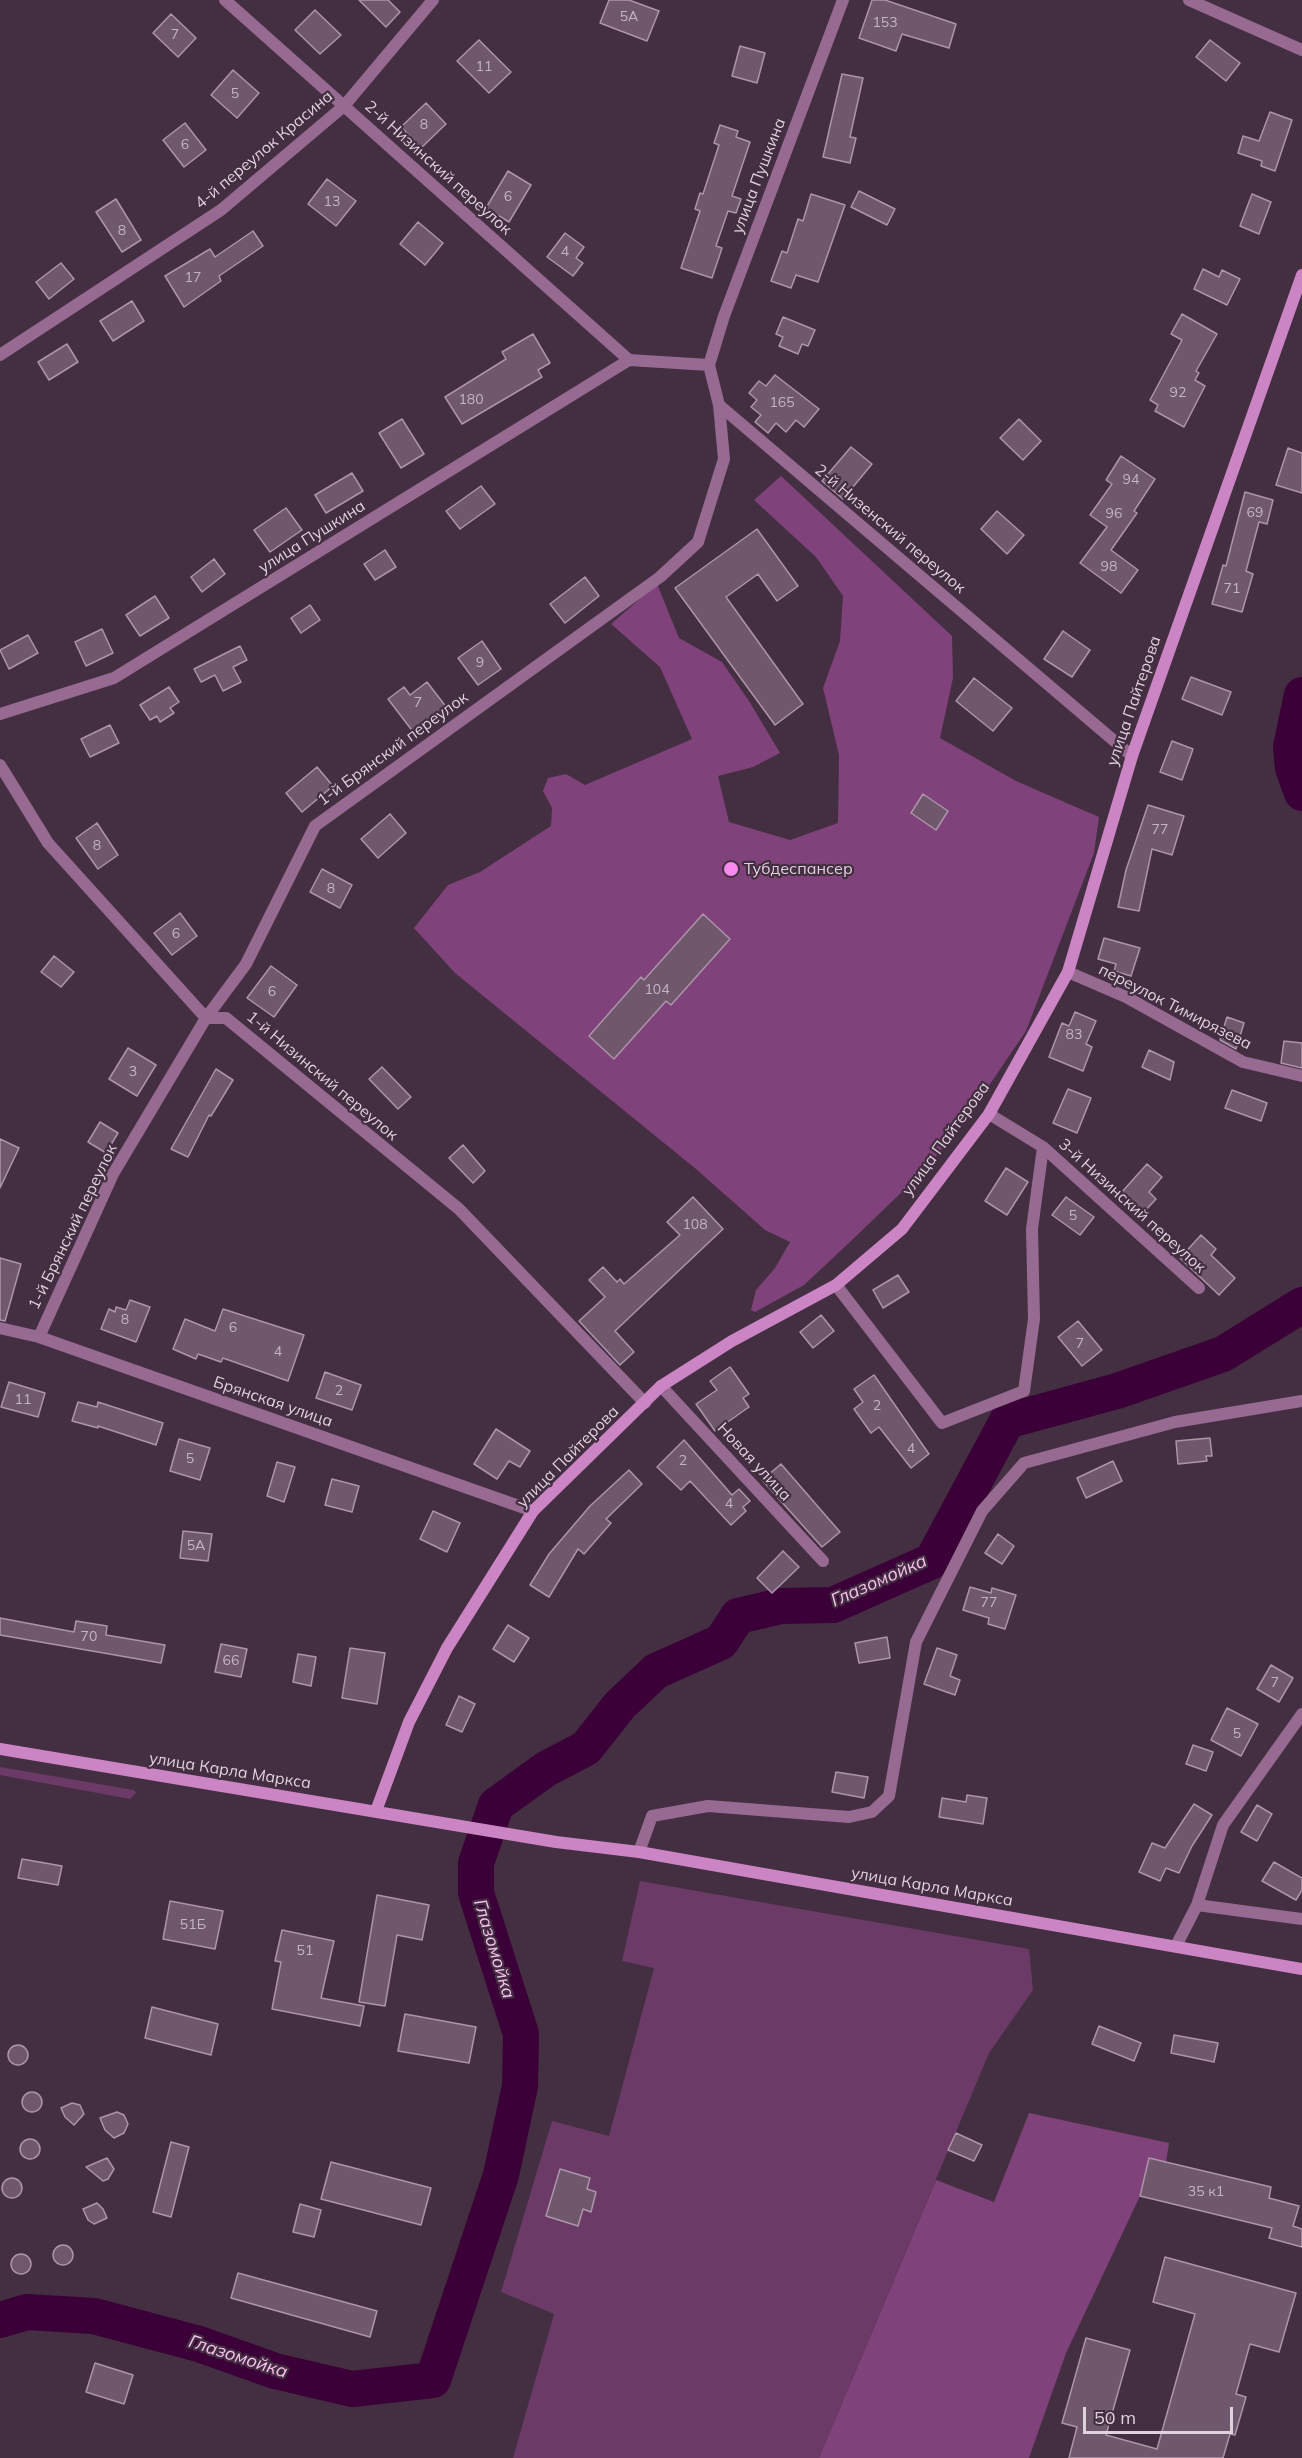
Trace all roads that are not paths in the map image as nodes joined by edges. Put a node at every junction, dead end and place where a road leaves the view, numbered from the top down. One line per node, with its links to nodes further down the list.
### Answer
1 (225, 0): 6 (street, 2-й Низинский переулок)
2 (433, 0): 6 (street, 4-й переулок Красина)
3 (843, 0): 10 (street, улица Пушкина)
4 (1189, 0): 5 (street)
5 (1302, 50)
6 (344, 106): 8 (street, 4-й переулок Красина); 9 (street, 2-й Низинский переулок)
7 (1302, 275): 13 (main road, улица Пайтерова)
8 (0, 354)
9 (629, 360): 10 (street); 12 (street, улица Пушкина)
10 (709, 365): 11 (street)
11 (719, 405): 13 (street, 2-й Низенский переулок); 16 (street, 1-й Брянский переулок)
12 (0, 714)
13 (1132, 756): 15 (main road, улица Пайтерова)
14 (0, 765): 16 (street)
15 (1068, 972): 17 (street, переулок Тимирязева); 18 (main road, улица Пайтерова)
16 (206, 1018): 23 (street, 1-й Брянский переулок); 26 (street, 1-й Низинский переулок)
17 (1302, 1076)
18 (989, 1114): 19 (street, 3-й Низинский переулок); 20 (main road, улица Пайтерова)
19 (1043, 1147): 20 (street, 3-й Низинский переулок); 21 (street, 3-й Низинский переулок)
20 (836, 1285): 24 (main road, улица Пайтерова)
21 (1199, 1288)
22 (0, 1328): 23 (street, Брянская улица)
23 (39, 1337): 27 (street, Брянская улица)
24 (661, 1386): 26 (main road, улица Пайтерова); 28 (street, Новая улица)
25 (1302, 1401): 32 (street)
26 (645, 1403): 27 (main road, улица Пайтерова)
27 (533, 1511): 31 (main road, улица Пайтерова)
28 (823, 1561)
29 (1302, 1714): 33 (street)
30 (0, 1749): 31 (main road, улица Карла Маркса)
31 (376, 1811): 32 (main road, улица Карла Маркса)
32 (639, 1852): 35 (main road, улица Карла Маркса)
33 (1197, 1905): 34 (street); 35 (street)
34 (1302, 1919)
35 (1176, 1946): 36 (main road, улица Карла Маркса)
36 (1302, 1969)

